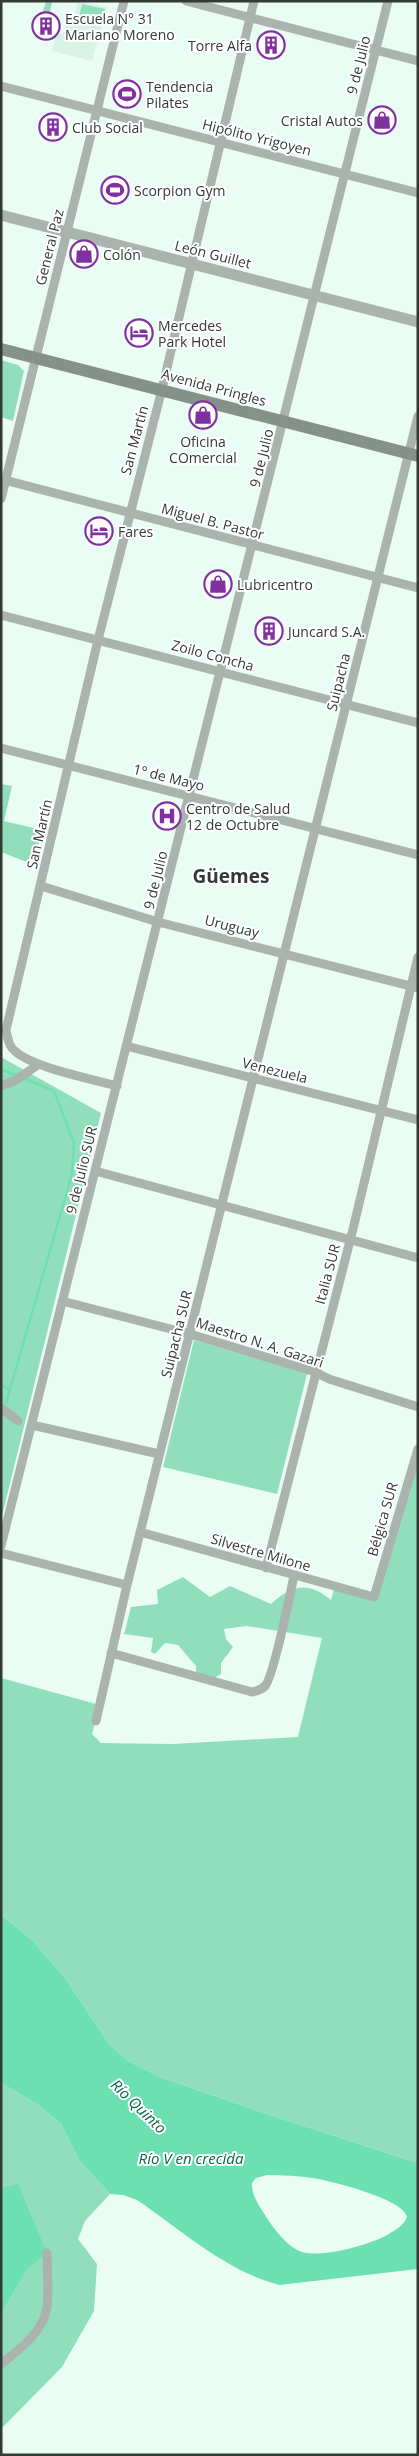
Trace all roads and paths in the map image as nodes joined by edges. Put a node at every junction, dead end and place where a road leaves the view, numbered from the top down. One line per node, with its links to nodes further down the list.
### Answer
1 (124, 1): 9 (street, General Paz)
2 (186, 1): 5 (street)
3 (254, 1): 5 (street, San Martín)
4 (388, 1): 6 (street, 9 de Julio)
5 (250, 18): 6 (street); 10 (street, San Martín)
6 (376, 50): 7 (street); 11 (street, 9 de Julio)
7 (418, 61)
8 (1, 86): 9 (street, Hipólito Yrigoyen)
9 (97, 110): 10 (street, Hipólito Yrigoyen); 14 (street, General Paz)
10 (221, 142): 11 (street, Hipólito Yrigoyen); 15 (street, San Martín)
11 (345, 174): 12 (street, Hipólito Yrigoyen); 16 (street, 9 de Julio)
12 (418, 193)
13 (1, 215): 14 (street, León Guillet)
14 (67, 232): 15 (street, León Guillet); 19 (street, General Paz)
15 (192, 264): 16 (street, León Guillet); 20 (street, San Martín)
16 (315, 295): 17 (street, León Guillet); 22 (street, 9 de Julio)
17 (418, 322)
18 (1, 349): 19 (main road, Avenida Pringles)
19 (36, 358): 20 (main road, Avenida Pringles); 24 (street, General Paz)
20 (162, 389): 22 (main road, Avenida Pringles); 26 (street, San Martín)
21 (418, 416): 23 (street, Suipacha)
22 (284, 421): 23 (main road, Avenida Pringles); 27 (street, 9 de Julio)
23 (413, 455): 28 (street, Suipacha)
24 (4, 480): 25 (street, General Paz); 26 (street, Miguel B. Pastor)
25 (1, 499)
26 (130, 513): 27 (street, Miguel B. Pastor); 31 (street, San Martín)
27 (253, 546): 28 (street, Miguel B. Pastor); 32 (street, 9 de Julio)
28 (378, 578): 29 (street, Miguel B. Pastor); 33 (street, Suipacha)
29 (418, 588)
30 (1, 615): 31 (street, Zoilo Concha)
31 (98, 640): 32 (street, Zoilo Concha); 36 (street, San Martín)
32 (222, 672): 33 (street, Zoilo Concha); 37 (street, 9 de Julio)
33 (347, 704): 34 (street, Zoilo Concha); 38 (street, Suipacha)
34 (418, 722)
35 (1, 748): 36 (street, 1º de Mayo)
36 (69, 765): 37 (street, 1º de Mayo); 40 (street, San Martín)
37 (190, 796): 38 (street, 1º de Mayo); 41 (street, 9 de Julio)
38 (316, 829): 39 (street, 1º de Mayo); 42 (street, Suipacha)
39 (418, 855)
40 (40, 886): 41 (street, Uruguay); 46 (street, San Martín)
41 (158, 922): 42 (street, Uruguay); 45 (street, 9 de Julio SUR)
42 (285, 954): 44 (street, Uruguay); 47 (street, Suipacha SUR)
43 (418, 957): 44 (street, Italia SUR)
44 (414, 988): 50 (street, Italia SUR)
45 (126, 1046): 47 (street, Venezuela); 49 (street, 9 de Julio SUR)
46 (39, 1064): 48 (street); 49 (street)
47 (254, 1078): 50 (street, Venezuela); 53 (street, Suipacha SUR)
48 (1, 1086)
49 (117, 1086): 52 (street, 9 de Julio SUR)
50 (381, 1111): 51 (street, Venezuela); 54 (street, Italia SUR)
51 (418, 1120)
52 (95, 1171): 53 (street); 56 (street, 9 de Julio SUR)
53 (222, 1206): 54 (street); 57 (street, Suipacha SUR)
54 (350, 1240): 55 (street); 58 (street, Italia SUR)
55 (418, 1258)
56 (62, 1301): 57 (street, Maestro N. A. Gazari); 62 (street, 9 de Julio SUR)
57 (190, 1334): 58 (street, Maestro N. A. Gazari); 64 (street, Suipacha SUR)
58 (315, 1372): 59 (street, Maestro N. A. Gazari); 68 (street, Italia SUR)
59 (418, 1407)
60 (1, 1408): 61 (street)
61 (18, 1421)
62 (32, 1425): 64 (street); 66 (street)
63 (418, 1449): 71 (street, Bélgica SUR)
64 (159, 1454): 65 (street, Suipacha SUR)
65 (140, 1532): 68 (street, Silvestre Milone); 70 (street, Suipacha SUR)
66 (1, 1546)
67 (1, 1553): 70 (street)
68 (266, 1568): 69 (street, Silvestre Milone)
69 (294, 1576): 71 (street, Silvestre Milone); 72 (street)
70 (126, 1585): 72 (street, Suipacha SUR)
71 (374, 1596)
72 (111, 1653): 73 (street, Suipacha SUR)
73 (96, 1721)
74 (47, 2253): 75 (street)
75 (1, 2364)

